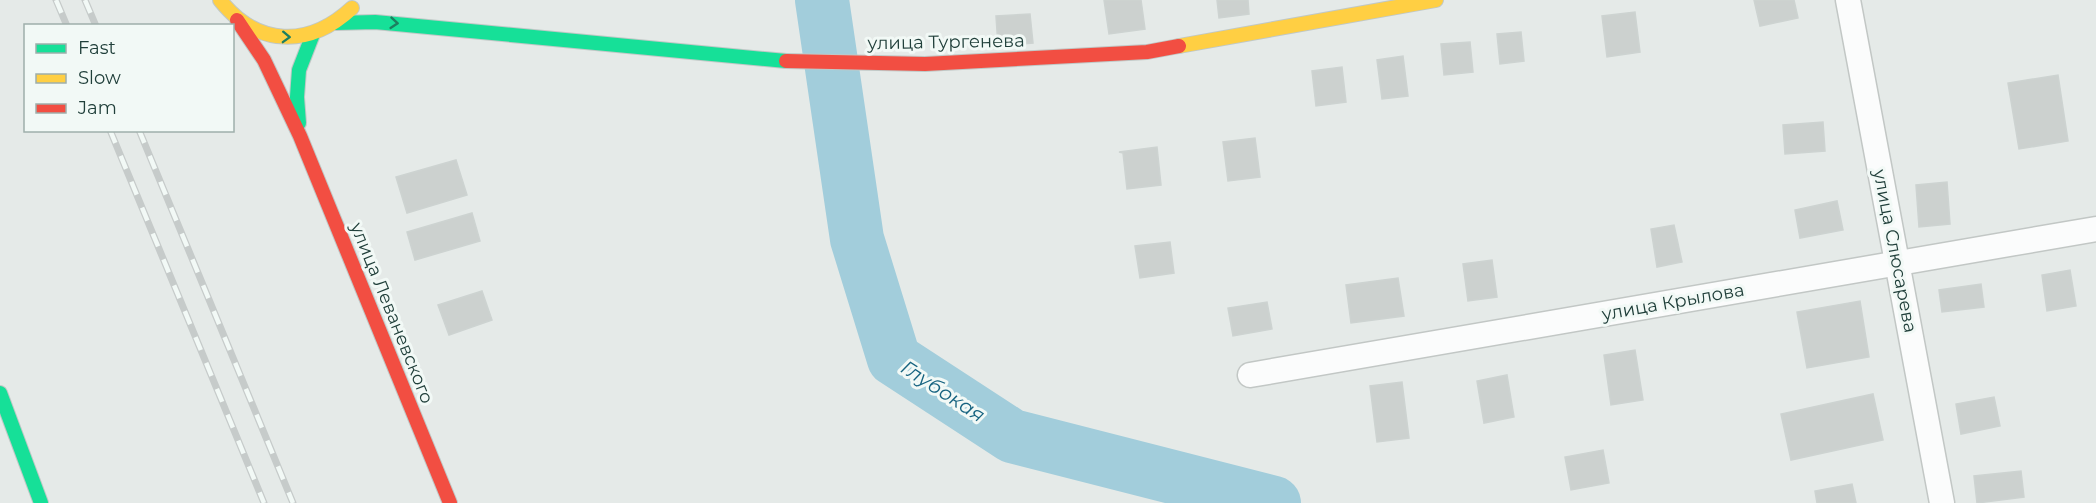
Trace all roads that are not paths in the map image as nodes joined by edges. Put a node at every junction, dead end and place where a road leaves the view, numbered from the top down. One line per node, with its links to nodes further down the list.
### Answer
1 (220, 0): 6 (main road, улица Леваневского)
2 (358, 0): 7 (main road)
3 (1436, 0): 8 (main road, улица Тургенева)
4 (1848, 0): 12 (street, улица Слюсарева)
5 (426, 12): 8 (main road, улица Тургенева)
6 (237, 20): 9 (main road, one-way to 9); 10 (main road, улица Леваневского)
7 (336, 22): 8 (main road, улица Тургенева, one-way to 8); 9 (main road)
8 (453, 29)
9 (313, 34): 10 (main road, улица Леваневского)
10 (300, 136): 16 (main road, улица Леваневского)
11 (2096, 229): 12 (street, улица Крылова)
12 (1898, 263): 13 (street, улица Крылова); 17 (street, улица Слюсарева)
13 (1250, 375)
14 (0, 393): 15 (main road)
15 (41, 503)
16 (450, 503)
17 (1942, 503)

